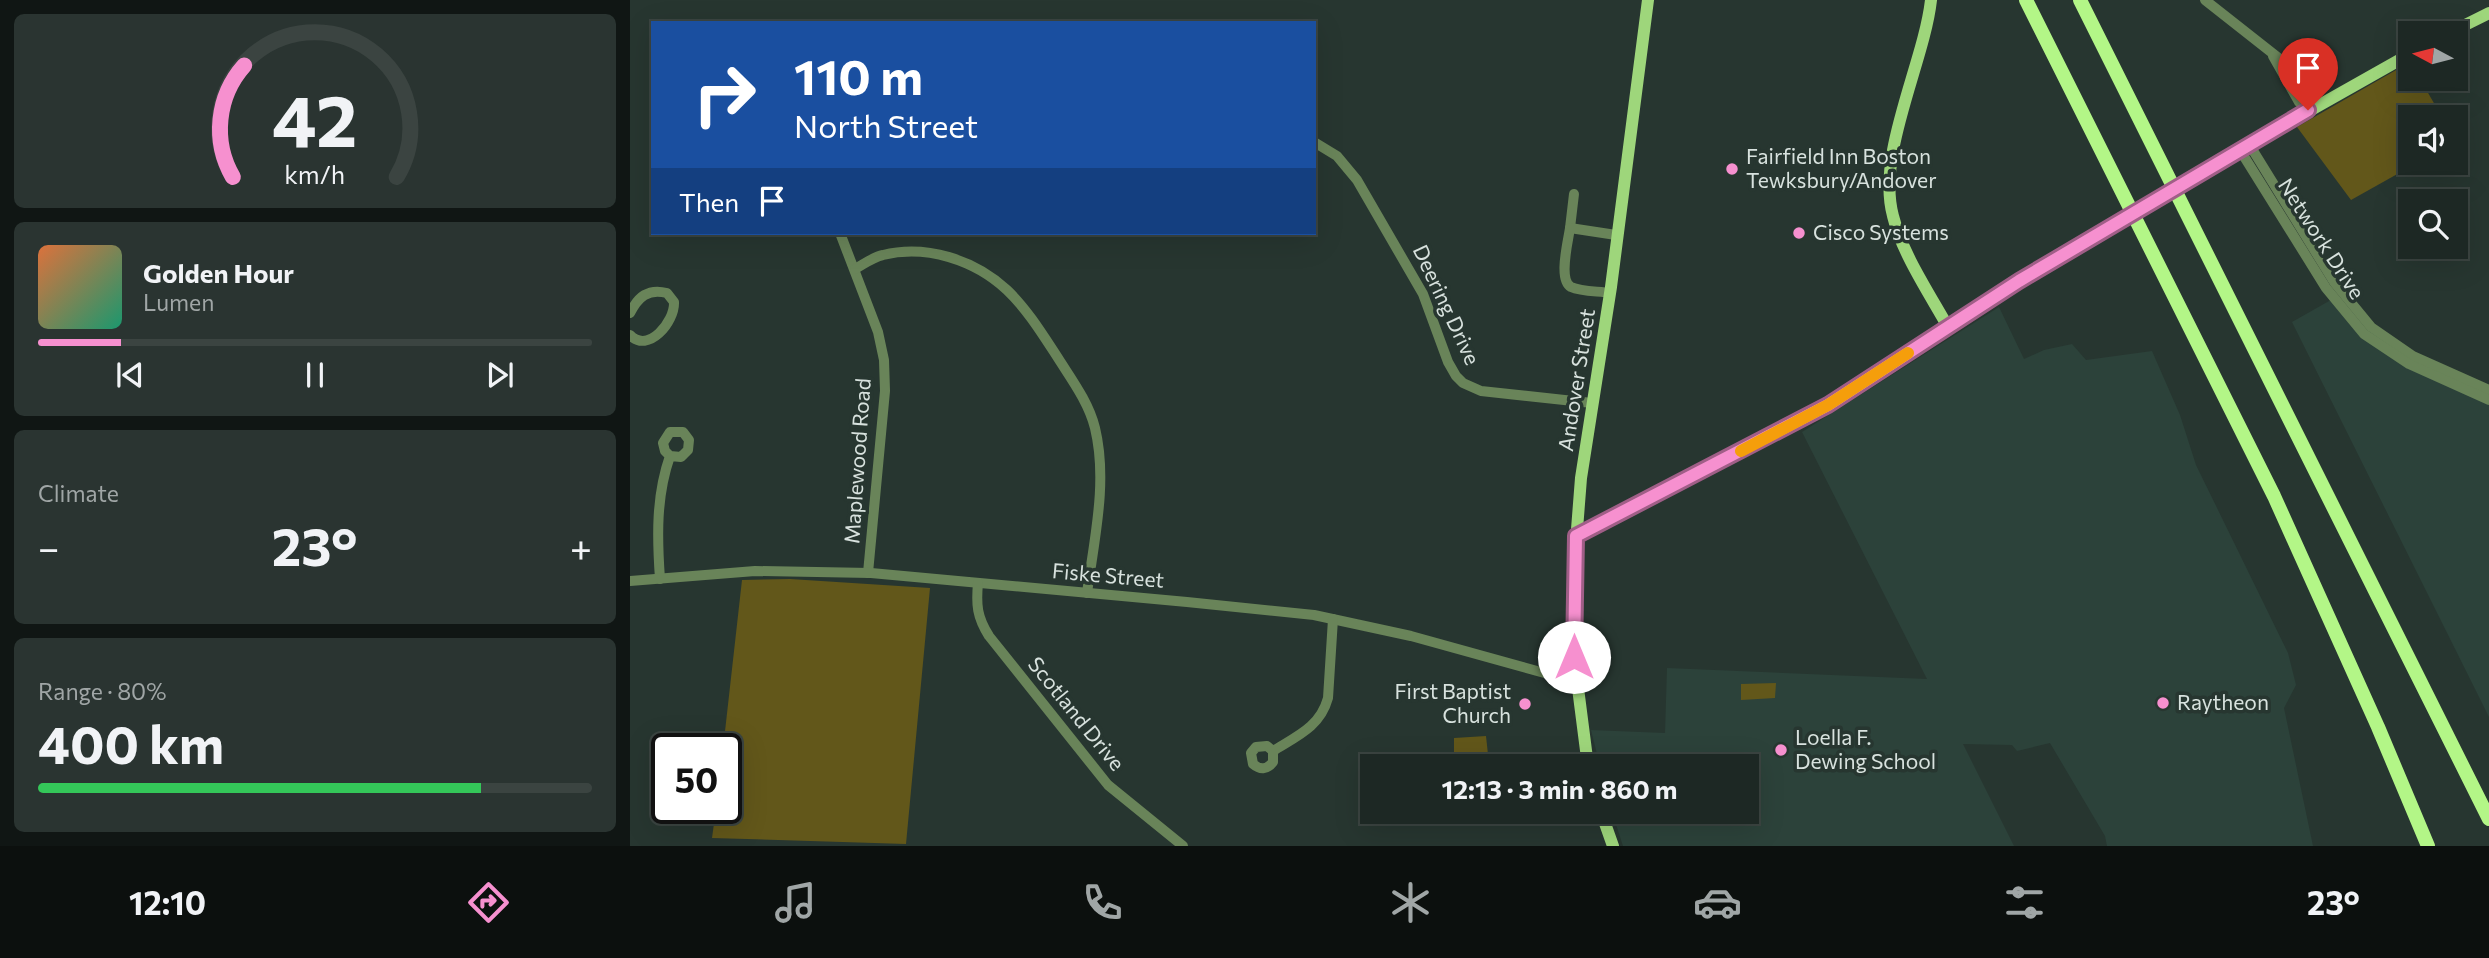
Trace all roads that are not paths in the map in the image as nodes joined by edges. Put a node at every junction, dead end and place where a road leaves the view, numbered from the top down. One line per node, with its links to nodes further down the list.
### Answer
1 (1648, 0): 15 (main road, Andover Street)
2 (1931, 0): 19 (main road)
3 (2026, 0): 39 (highway)
4 (2080, 0): 35 (highway)
5 (2205, 0): 9 (street)
6 (2489, 13): 7 (main road)
7 (2468, 24)
8 (2398, 61): 9 (main road)
9 (2308, 110): 11 (main road)
10 (1316, 143): 23 (street, Deering Drive)
11 (2244, 147): 19 (main road, bridge); 21 (street, Network Drive); 22 (street, Network Drive)
12 (1574, 194): 13 (street)
13 (1570, 228): 15 (street); 17 (street)
14 (841, 235): 16 (street, Maplewood Road)
15 (1616, 235): 17 (main road, Andover Street)
16 (855, 269): 26 (street, Maplewood Road); 30 (street)
17 (1610, 293): 23 (main road, Andover Street)
18 (630, 313): 20 (street)
19 (1948, 327): 25 (main road)
20 (631, 338)
21 (2489, 390)
22 (2489, 400)
23 (1592, 403): 25 (main road, Andover Street)
24 (670, 456): 27 (street)
25 (1576, 536): 32 (main road, Andover Street)
26 (868, 573): 27 (street, Fiske Street); 29 (street, Fiske Street)
27 (660, 579): 28 (street, Fiske Street)
28 (630, 581)
29 (978, 583): 30 (street, Fiske Street); 37 (street, Scotland Drive)
30 (1087, 593): 31 (street, Fiske Street)
31 (1333, 619): 32 (street, Fiske Street); 33 (street)
32 (1576, 671): 34 (main road, Andover Street)
33 (1273, 751)
34 (1586, 754)
35 (2489, 819)
36 (1605, 824): 38 (main road)
37 (1183, 846)
38 (1613, 846)
39 (2428, 846)

